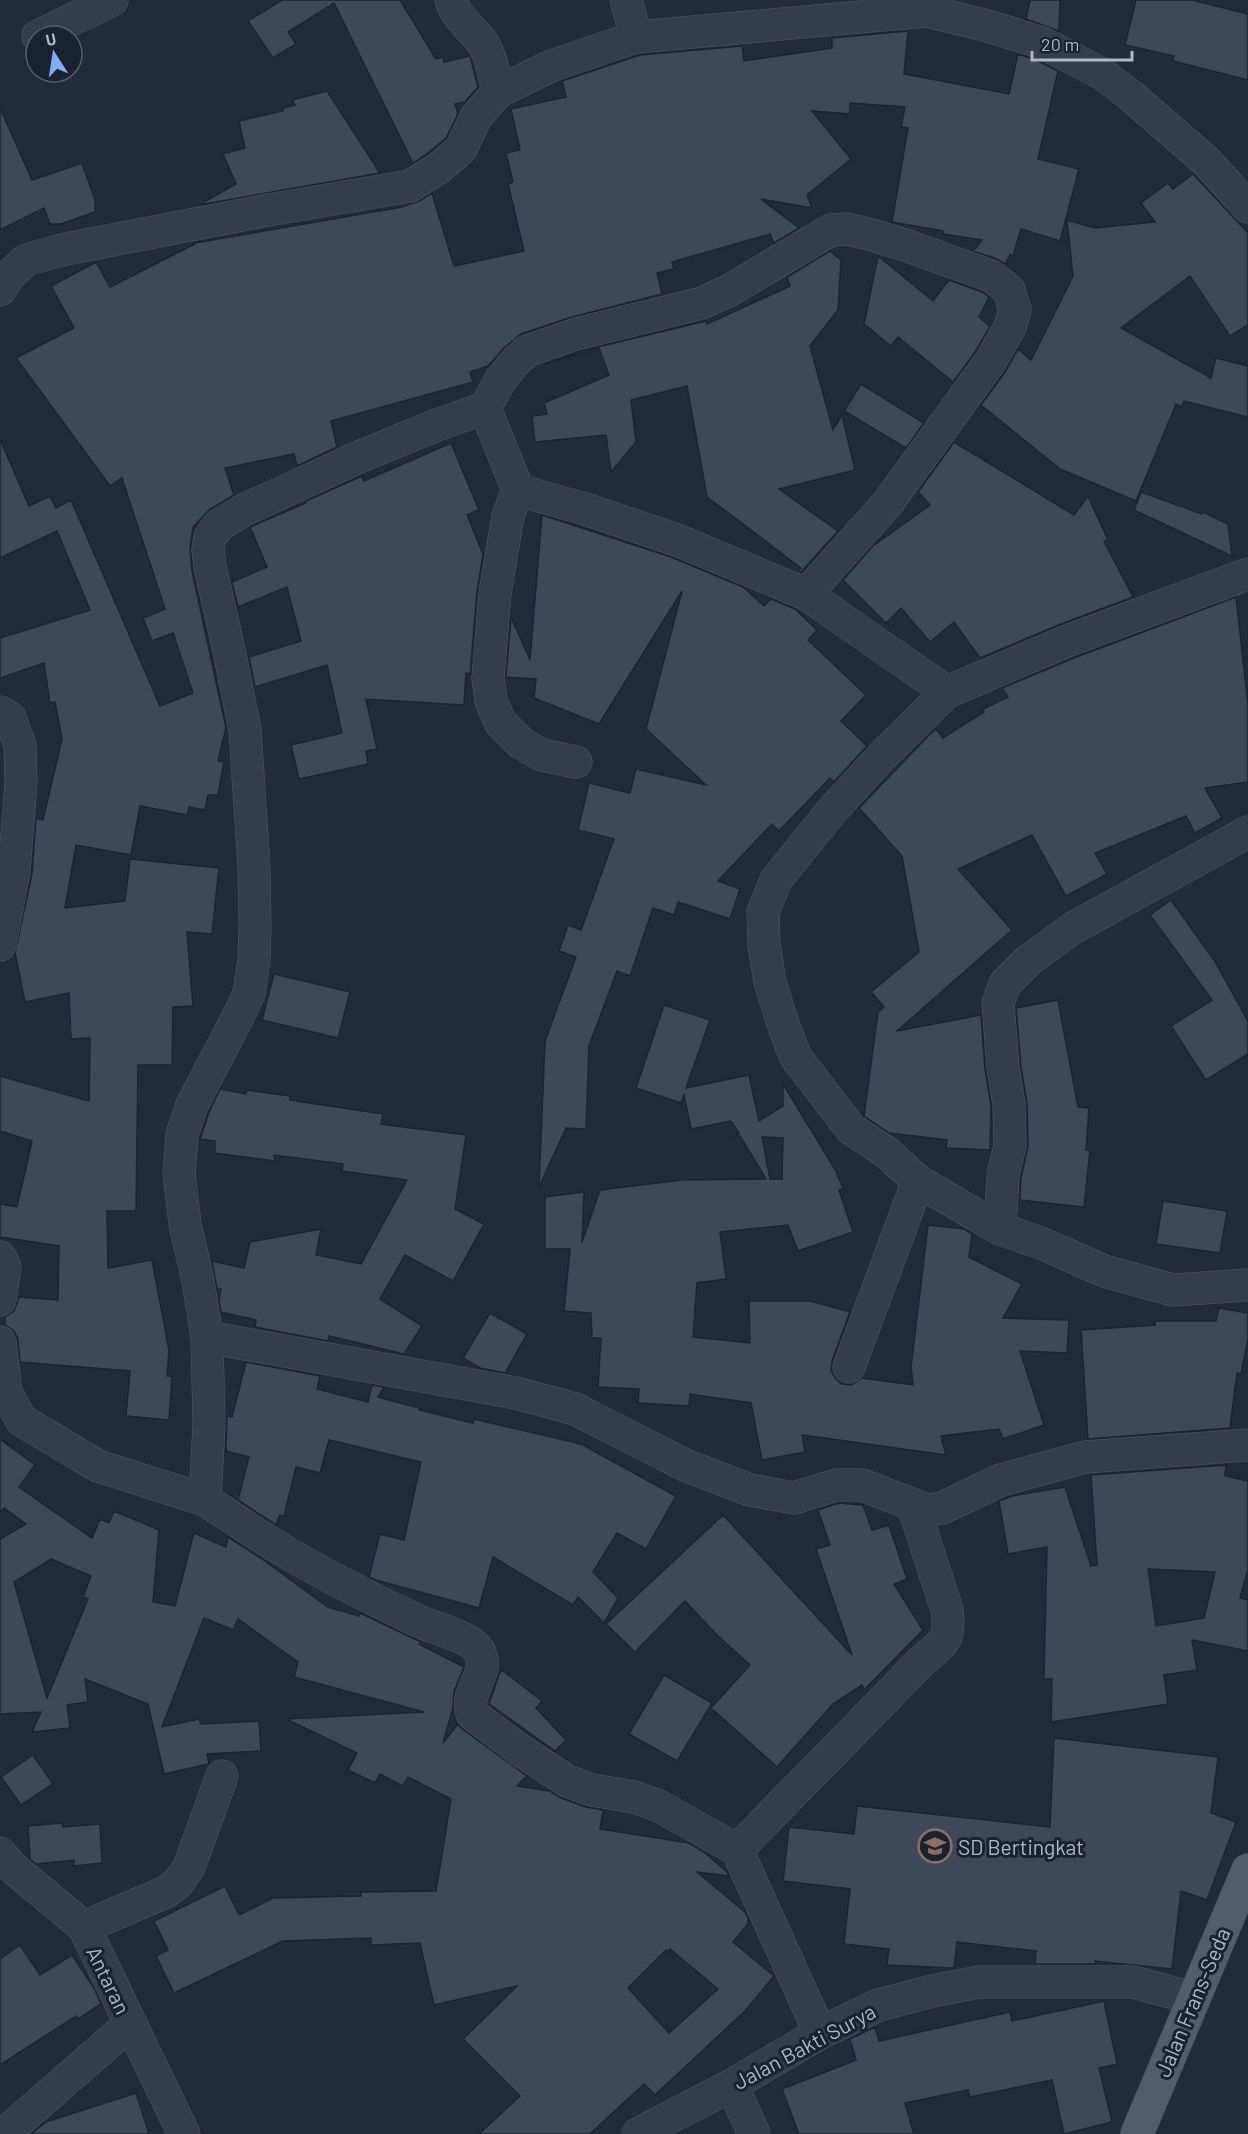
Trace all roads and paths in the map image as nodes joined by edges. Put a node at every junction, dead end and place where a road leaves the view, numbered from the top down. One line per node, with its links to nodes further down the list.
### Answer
1 (112, 0): 5 (street)
2 (451, 0): 7 (street)
3 (626, 0): 6 (street)
4 (928, 6): 6 (street); 8 (street)
5 (63, 24)
6 (636, 37): 7 (street)
7 (498, 92): 9 (street)
8 (1248, 207)
9 (0, 290)
10 (485, 408): 11 (street); 13 (street); 24 (street)
11 (518, 490): 13 (street); 16 (street)
12 (1248, 574): 14 (street)
13 (806, 594): 14 (street)
14 (947, 692): 19 (street)
15 (0, 712): 18 (street)
16 (576, 762)
17 (1248, 832): 20 (street)
18 (0, 945)
19 (918, 1181): 20 (street); 26 (street)
20 (1000, 1229): 22 (street)
21 (0, 1257): 23 (street)
22 (1248, 1285)
23 (0, 1300)
24 (207, 1337): 28 (street); 29 (street)
25 (0, 1342): 28 (street)
26 (849, 1367)
27 (1248, 1445): 29 (street)
28 (205, 1500): 31 (street)
29 (913, 1505): 31 (street)
30 (222, 1776): 34 (street)
31 (737, 1850): 37 (street)
32 (0, 1853): 34 (street, Antaran)
33 (1248, 1870): 35 (main road, Jalan Frans-Seda)
34 (84, 1927): 36 (street, Antaran)
35 (1193, 1998): 37 (street, Jalan Bakti Surya); 43 (main road, Jalan Frans-Seda)
36 (130, 2024): 39 (street); 40 (street, Antaran)
37 (820, 2033): 38 (street, Jalan Bakti Surya)
38 (732, 2085): 41 (street, Jalan Bakti Surya); 42 (street)
39 (4, 2134)
40 (184, 2134)
41 (638, 2134)
42 (754, 2134)
43 (1137, 2134)

